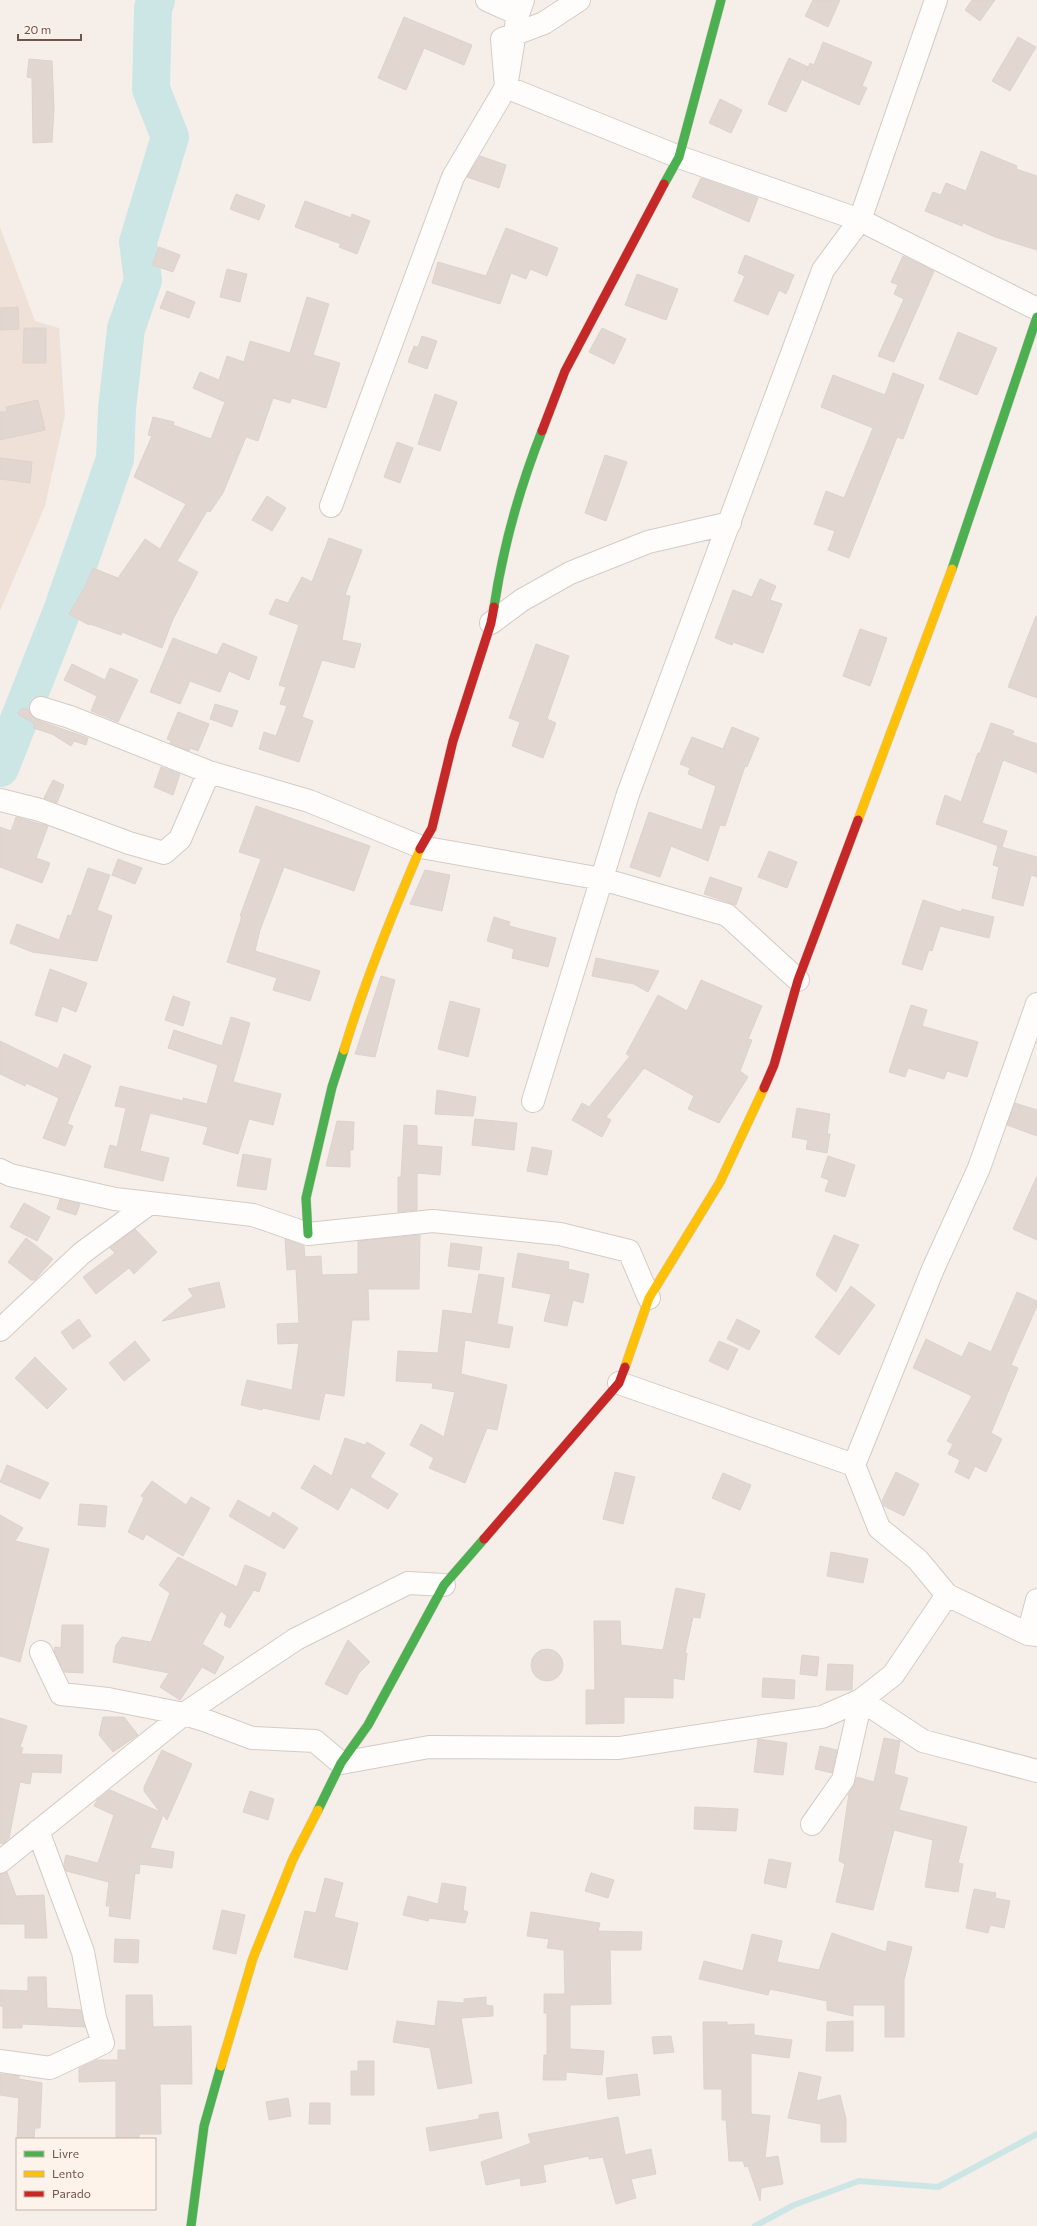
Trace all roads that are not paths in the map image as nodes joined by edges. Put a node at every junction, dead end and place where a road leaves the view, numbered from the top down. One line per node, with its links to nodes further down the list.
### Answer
1 (487, 0): 5 (street)
2 (579, 0): 6 (street)
3 (720, 0): 7 (street)
4 (936, 0): 8 (street)
5 (520, 7): 6 (street)
6 (506, 87): 7 (street); 11 (street)
7 (679, 157): 8 (street); 13 (street)
8 (860, 220): 9 (street); 12 (street)
9 (1037, 309)
10 (1037, 317): 19 (street)
11 (331, 506)
12 (730, 522): 13 (street); 18 (street)
13 (491, 623): 17 (street)
14 (41, 708): 15 (street)
15 (209, 772): 16 (street); 17 (street)
16 (0, 800)
17 (421, 847): 18 (street); 24 (street)
18 (602, 879): 19 (street); 21 (street)
19 (798, 980): 25 (street)
20 (1037, 1004): 28 (street)
21 (533, 1100)
22 (0, 1170): 23 (street)
23 (150, 1203): 24 (street); 26 (street)
24 (308, 1234): 25 (street)
25 (650, 1298): 27 (street)
26 (0, 1330)
27 (619, 1382): 28 (street); 29 (street)
28 (854, 1465): 30 (street)
29 (444, 1585): 35 (street); 36 (street)
30 (947, 1595): 32 (street); 34 (street)
31 (1037, 1600): 32 (street)
32 (1033, 1634)
33 (41, 1652): 35 (street)
34 (861, 1700): 36 (street); 37 (street); 38 (street)
35 (184, 1714): 36 (street); 39 (street)
36 (341, 1763): 42 (street)
37 (1037, 1771)
38 (812, 1824)
39 (38, 1831): 40 (street); 41 (street)
40 (0, 1862)
41 (0, 2061)
42 (191, 2226)

